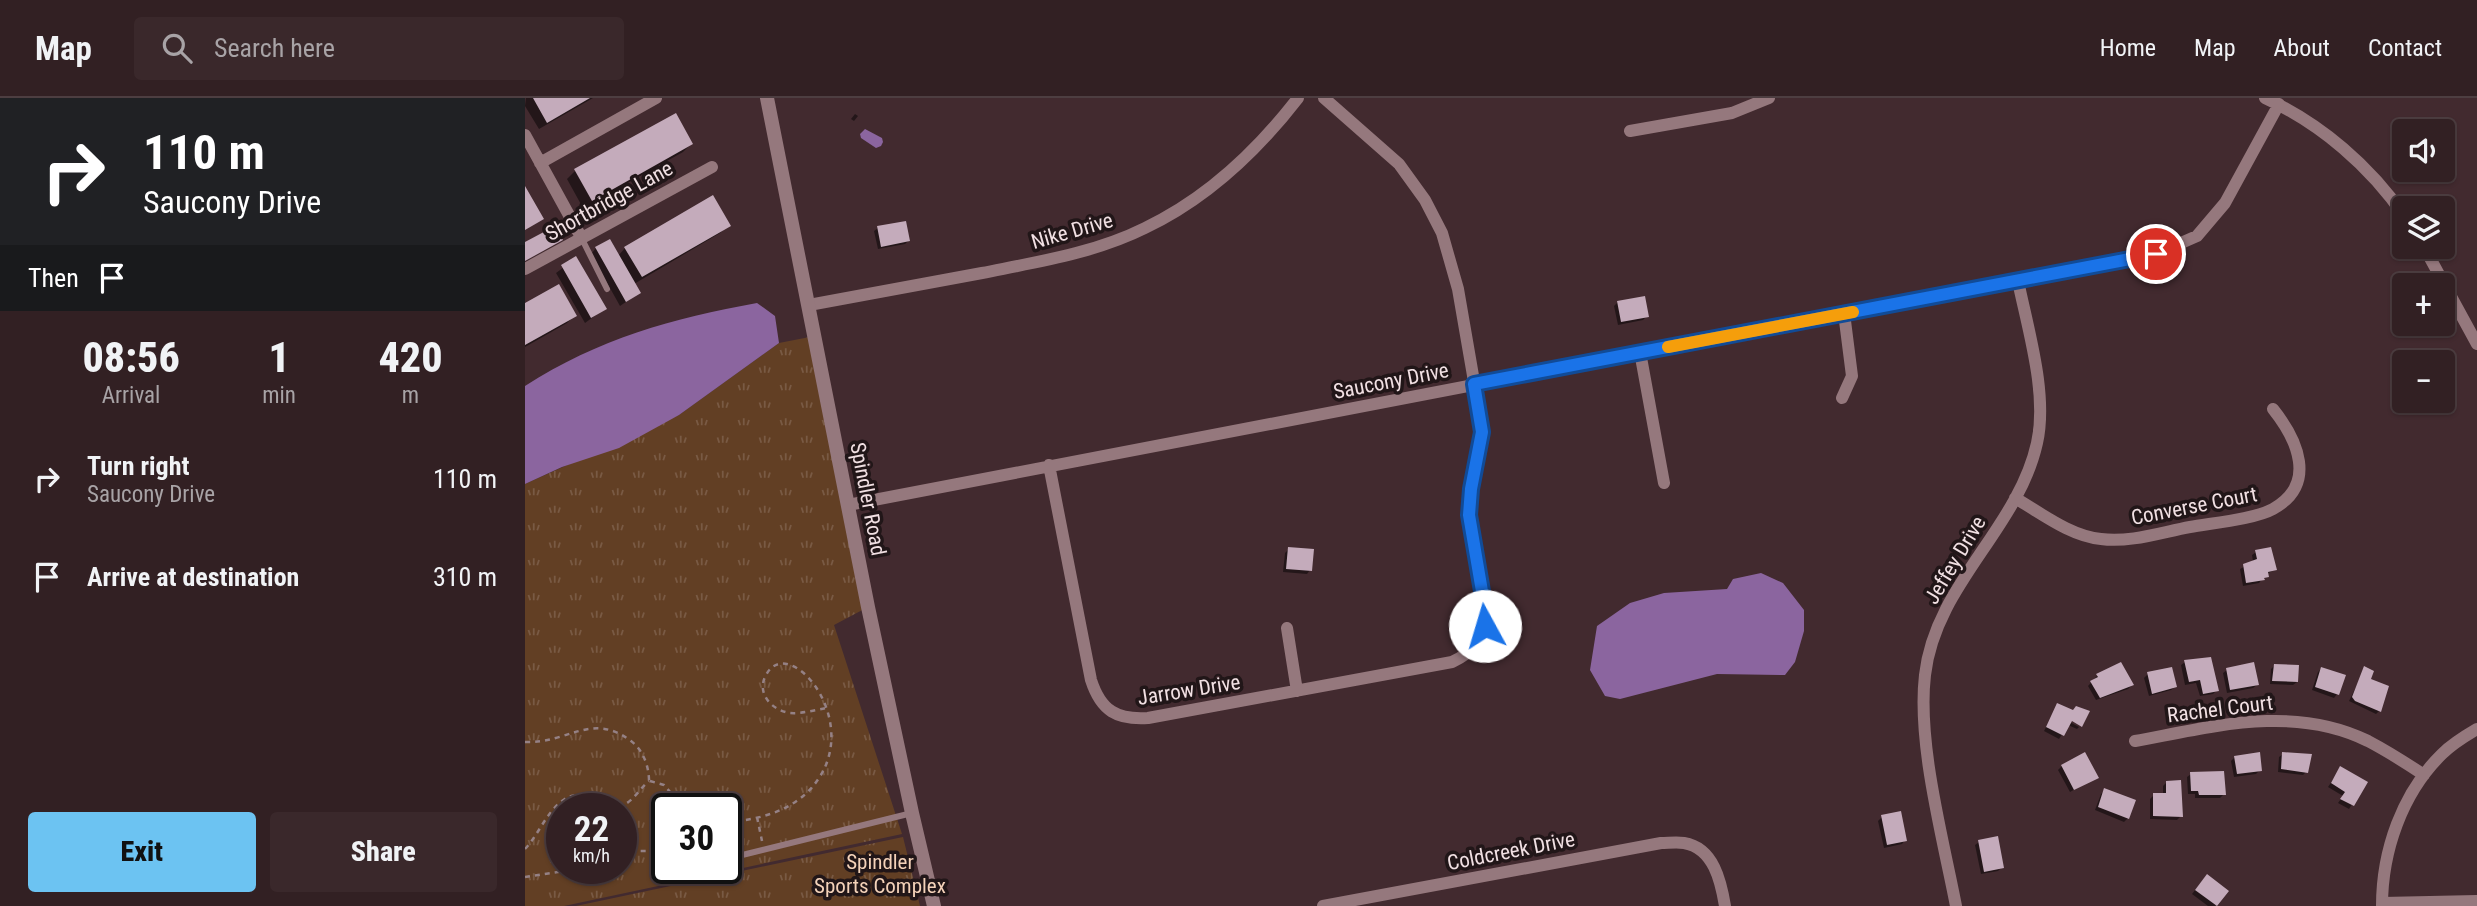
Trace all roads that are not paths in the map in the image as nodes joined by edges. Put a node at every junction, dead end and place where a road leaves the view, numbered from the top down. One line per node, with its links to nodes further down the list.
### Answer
1 (656, 98): 10 (street)
2 (767, 98): 18 (street, Spindler Road)
3 (1298, 98): 18 (street, Nike Drive)
4 (1324, 98): 22 (street)
5 (1769, 98): 8 (street)
6 (2265, 98): 7 (street)
7 (2279, 104): 12 (street); 16 (street, Saucony Drive)
8 (1630, 131)
9 (525, 135): 10 (street)
10 (540, 163): 13 (street)
11 (712, 167): 13 (street, Shortbridge Lane)
12 (2392, 201)
13 (581, 237): 15 (street, Shortbridge Lane); 17 (lane)
14 (2431, 259): 20 (street)
15 (525, 269)
16 (2018, 281): 19 (street, Saucony Drive); 27 (street, Jeffey Drive)
17 (607, 289)
18 (809, 305): 28 (street, Spindler Road)
19 (1844, 313): 21 (street, Saucony Drive); 23 (street)
20 (2477, 344)
21 (1640, 352): 22 (street, Saucony Drive); 26 (street)
22 (1474, 384): 25 (street, Saucony Drive); 30 (street, Jarrow Drive)
23 (1842, 398)
24 (2273, 409): 27 (street, Converse Court)
25 (1049, 465): 28 (street, Saucony Drive); 30 (street, Jarrow Drive)
26 (1664, 483)
27 (2015, 498): 41 (street, Jeffey Drive)
28 (848, 505): 34 (street, Spindler Road)
29 (1287, 628): 30 (street)
30 (1297, 691)
31 (2477, 729): 33 (street)
32 (2135, 741): 33 (street, Rachel Court)
33 (2424, 775): 37 (street)
34 (912, 813): 35 (lane); 38 (street, Spindler Road)
35 (742, 855)
36 (2477, 901): 37 (street)
37 (2382, 904)
38 (934, 906)
39 (1323, 906): 40 (street, Coldcreek Drive)
40 (1725, 906)
41 (1956, 906)

